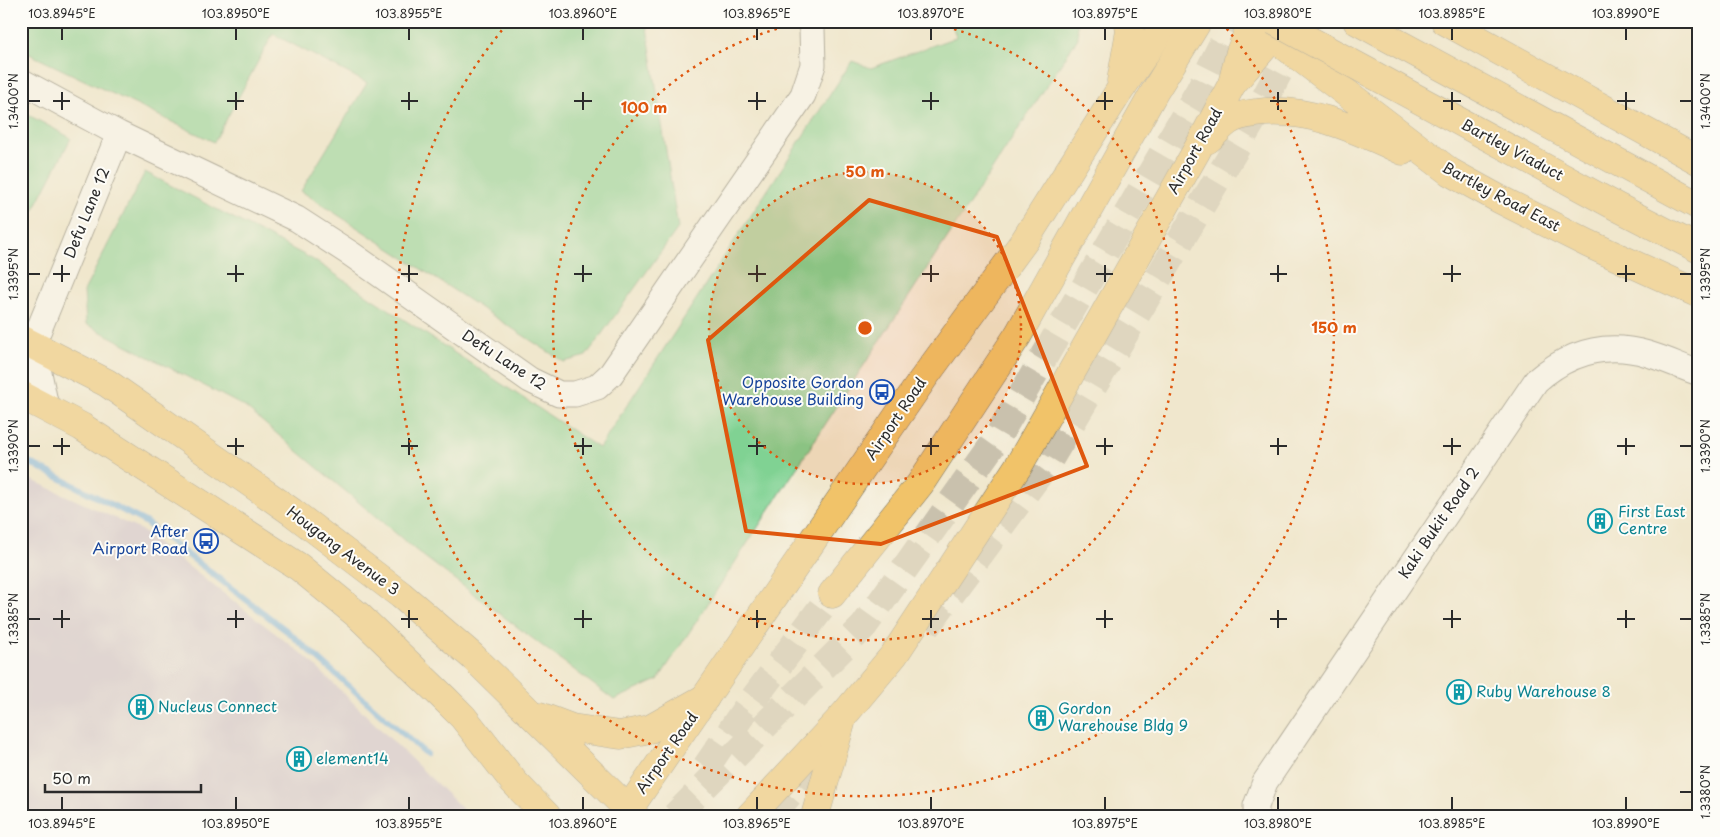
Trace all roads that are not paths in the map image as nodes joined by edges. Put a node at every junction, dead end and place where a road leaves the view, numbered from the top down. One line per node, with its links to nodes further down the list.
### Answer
1 (809, 21): 10 (street, Defu Lane 12)
2 (1128, 21): 9 (main road)
3 (1167, 21): 9 (main road, Airport Road)
4 (1198, 21): 21 (main road)
5 (1357, 21): 14 (main road)
6 (1445, 21): 12 (main road)
7 (1264, 24): 11 (main road, Airport Road); 13 (main road, Bartley Road East); 15 (main road, Bartley Viaduct, bridge)
8 (21, 81): 10 (street, Defu Lane 12)
9 (1118, 93): 22 (main road, Airport Road)
10 (119, 134): 17 (street, Defu Lane 12)
11 (1197, 150): 13 (main road); 24 (main road, Airport Road)
12 (1699, 161)
13 (1450, 172): 16 (main road, Bartley Road East)
14 (1699, 206)
15 (1699, 249)
16 (1699, 294)
17 (27, 342): 20 (street); 23 (main road, Hougang Avenue 3)
18 (1699, 373): 31 (street, Kaki Bukit Road 2)
19 (21, 395): 20 (main road)
20 (46, 407): 25 (main road)
21 (832, 594)
22 (706, 698): 23 (main road); 26 (main road, Airport Road)
23 (530, 712): 26 (main road, Hougang Avenue 3)
24 (843, 716): 29 (main road, Airport Road); 30 (main road)
25 (514, 782): 27 (main road); 28 (main road)
26 (629, 813)
27 (524, 816)
28 (546, 816)
29 (750, 816)
30 (815, 816)
31 (1256, 816)

